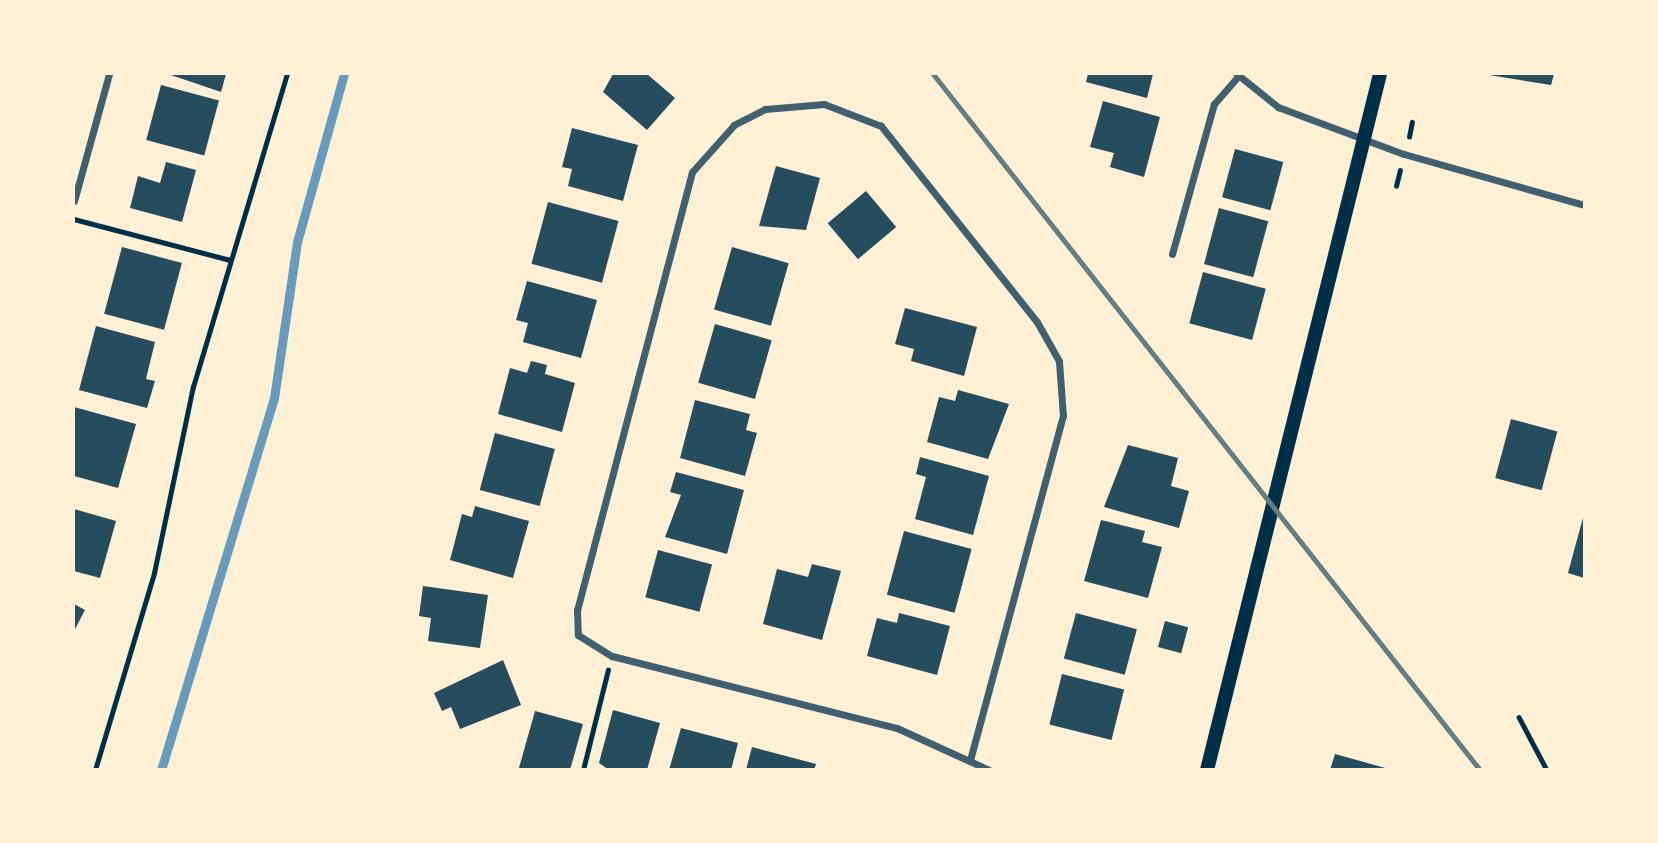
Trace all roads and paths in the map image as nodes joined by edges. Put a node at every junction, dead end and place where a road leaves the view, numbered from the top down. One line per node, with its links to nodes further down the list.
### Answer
1 (109, 74): 6 (street)
2 (287, 74): 10 (path)
3 (1238, 74): 5 (street); 9 (street)
4 (1380, 74): 5 (main road)
5 (1365, 138): 7 (street); 17 (main road)
6 (74, 201)
7 (1584, 205)
8 (74, 219): 10 (path)
9 (1172, 254)
10 (230, 260): 14 (path)
11 (612, 656): 13 (street); 13 (street); 15 (path)
12 (1519, 717): 18 (path)
13 (970, 760): 16 (street)
14 (95, 769)
15 (583, 769)
16 (989, 769)
17 (1207, 769)
18 (1547, 769)

